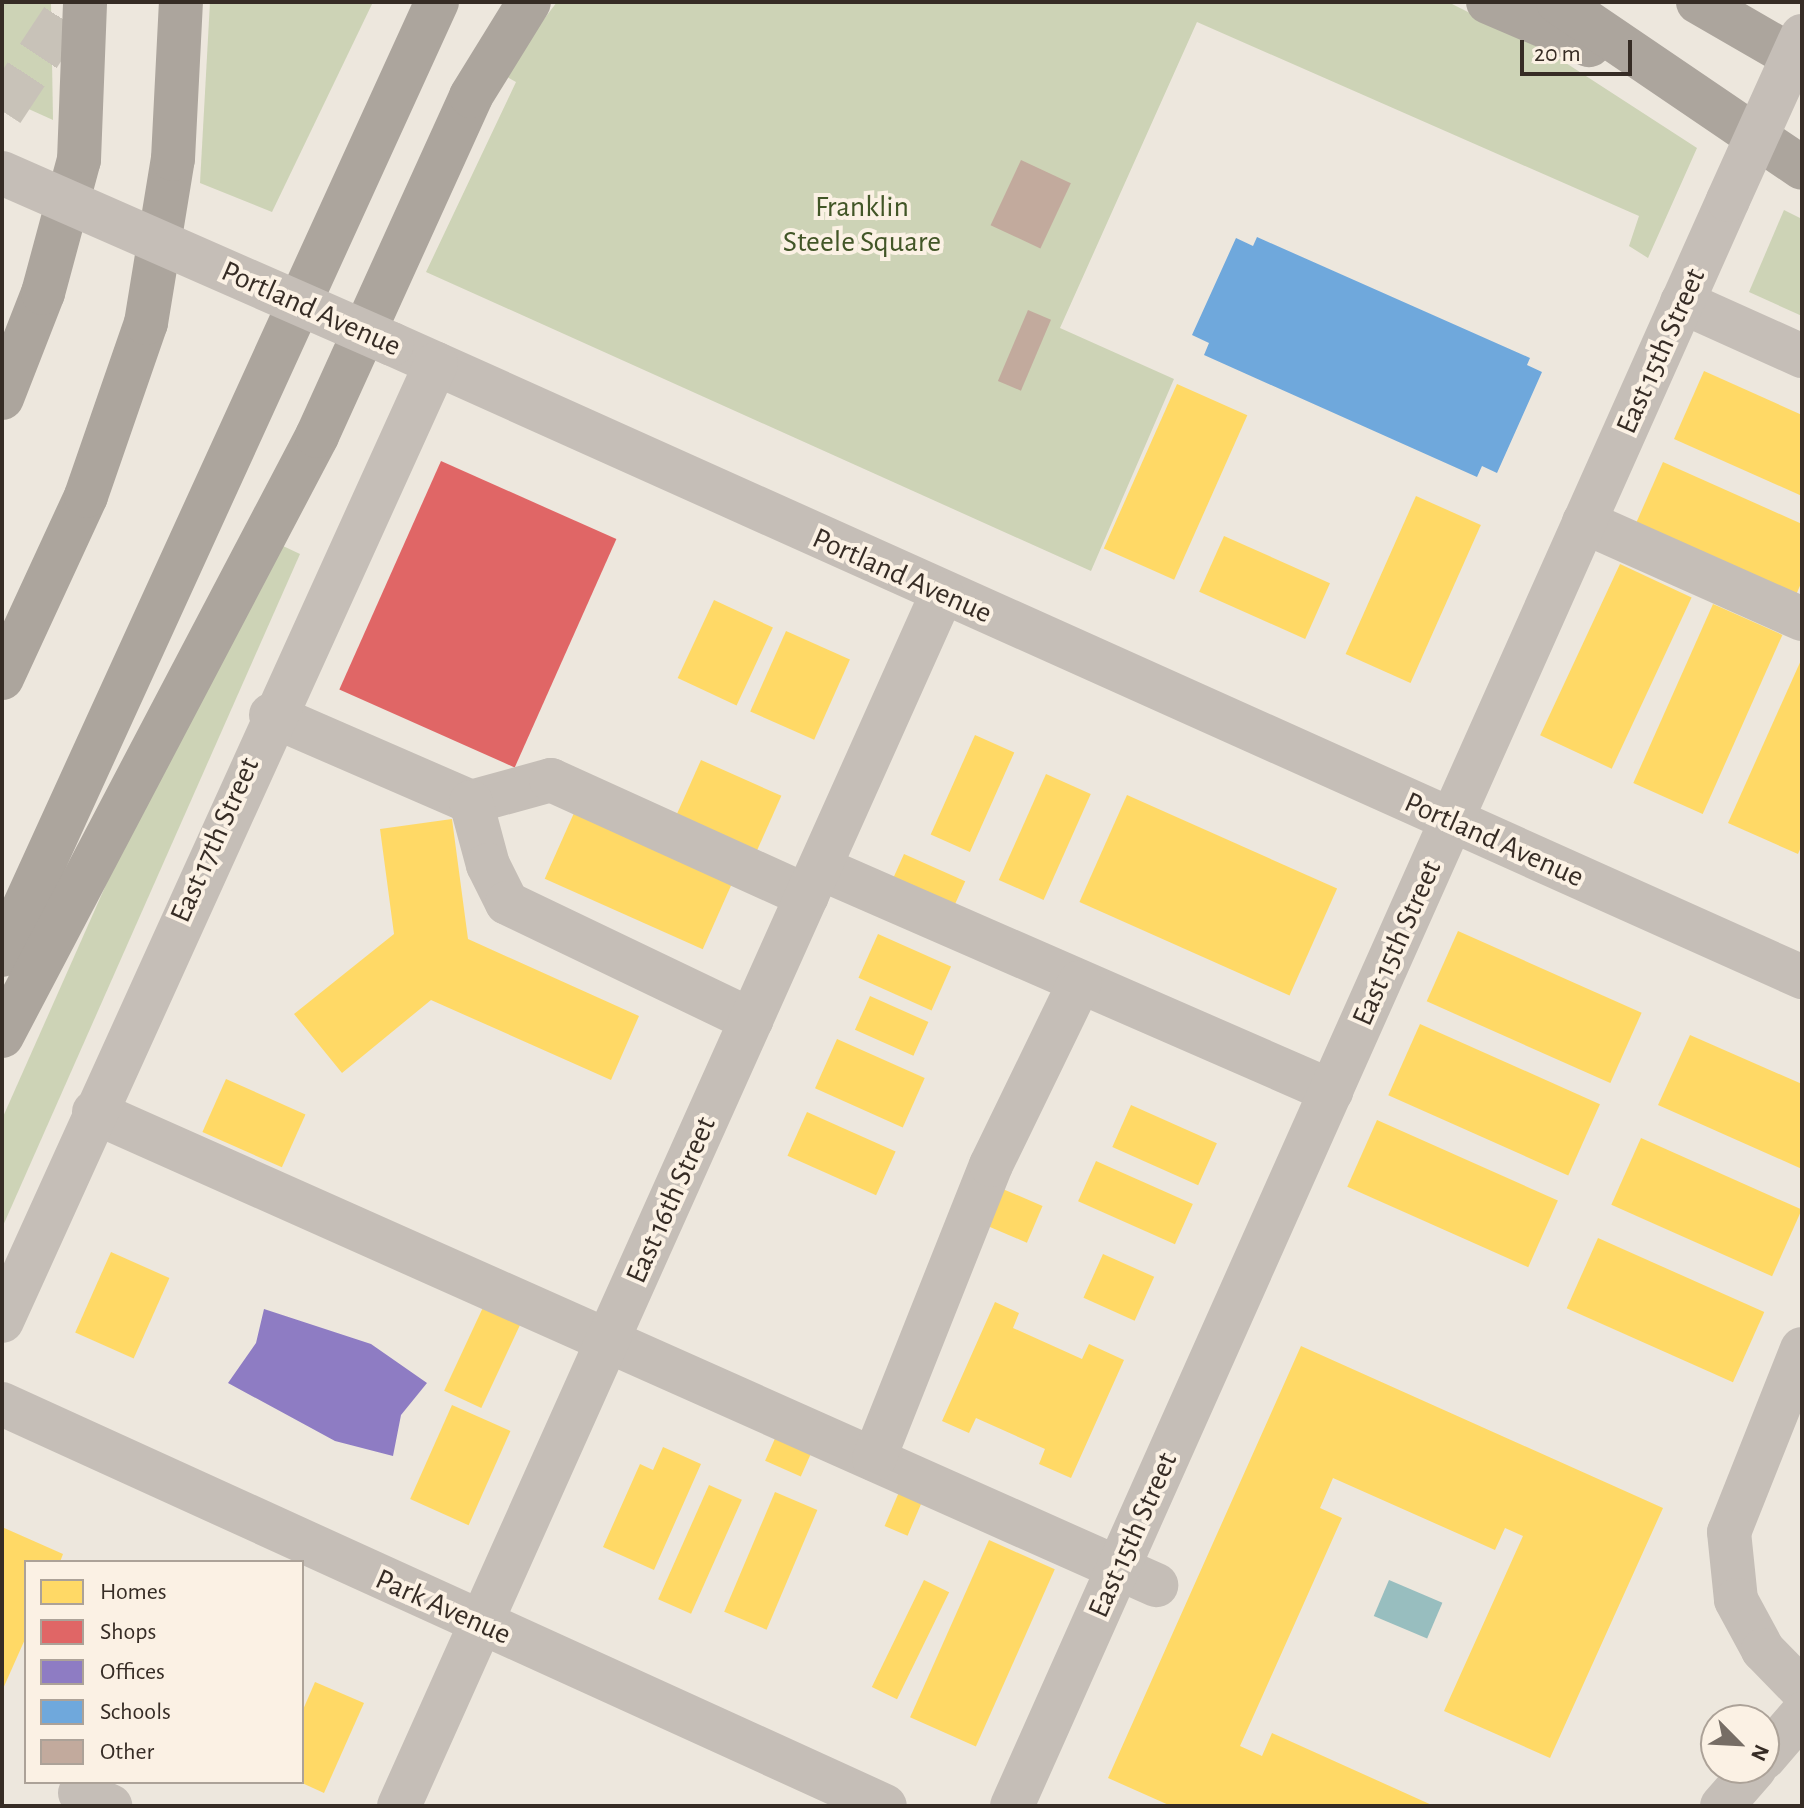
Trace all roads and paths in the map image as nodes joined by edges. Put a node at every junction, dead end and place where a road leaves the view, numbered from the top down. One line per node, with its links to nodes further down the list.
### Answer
1 (85, 2): 16 (highway)
2 (181, 2): 20 (highway)
3 (437, 2): 25 (highway)
4 (529, 2): 29 (highway)
5 (1488, 2): 10 (highway)
6 (1558, 2): 10 (highway)
7 (1698, 2): 9 (highway)
8 (1802, 36): 13 (street, East 15th Street, bridge)
9 (1802, 62)
10 (1702, 104): 11 (highway)
11 (1802, 168)
12 (2, 173): 15 (street, Portland Avenue, bridge)
13 (1682, 302): 14 (street); 17 (street, East 15th Street)
14 (1802, 356)
15 (436, 364): 18 (street, Portland Avenue); 21 (street, East 17th Street)
16 (2, 398)
17 (1584, 522): 19 (street); 23 (street, East 15th Street)
18 (942, 594): 23 (street, Portland Avenue); 24 (street, East 16th Street)
19 (1802, 619)
20 (2, 678)
21 (271, 715): 22 (street); 31 (street, East 17th Street)
22 (471, 802): 24 (street); 28 (street)
23 (1451, 821): 26 (street, Portland Avenue); 30 (street, East 15th Street)
24 (813, 882): 27 (street); 28 (street, East 16th Street)
25 (2, 955)
26 (1802, 977)
27 (1080, 982): 30 (street); 36 (street)
28 (751, 1020): 33 (street, East 16th Street)
29 (2, 1036)
30 (1331, 1091): 37 (street, East 15th Street)
31 (94, 1112): 32 (street, East 17th Street); 33 (street)
32 (2, 1321)
33 (607, 1340): 36 (street); 38 (street, East 16th Street)
34 (1802, 1349): 39 (street)
35 (2, 1404): 38 (street, Park Avenue)
36 (874, 1459): 37 (street)
37 (1137, 1576): 45 (street, East 15th Street)
38 (480, 1624): 43 (street, East 16th Street); 44 (street, Park Avenue)
39 (1802, 1690)
40 (1802, 1714): 41 (street)
41 (1780, 1739)
42 (1741, 1784): 46 (street)
43 (399, 1806)
44 (885, 1806)
45 (1012, 1806)
46 (1722, 1806)

